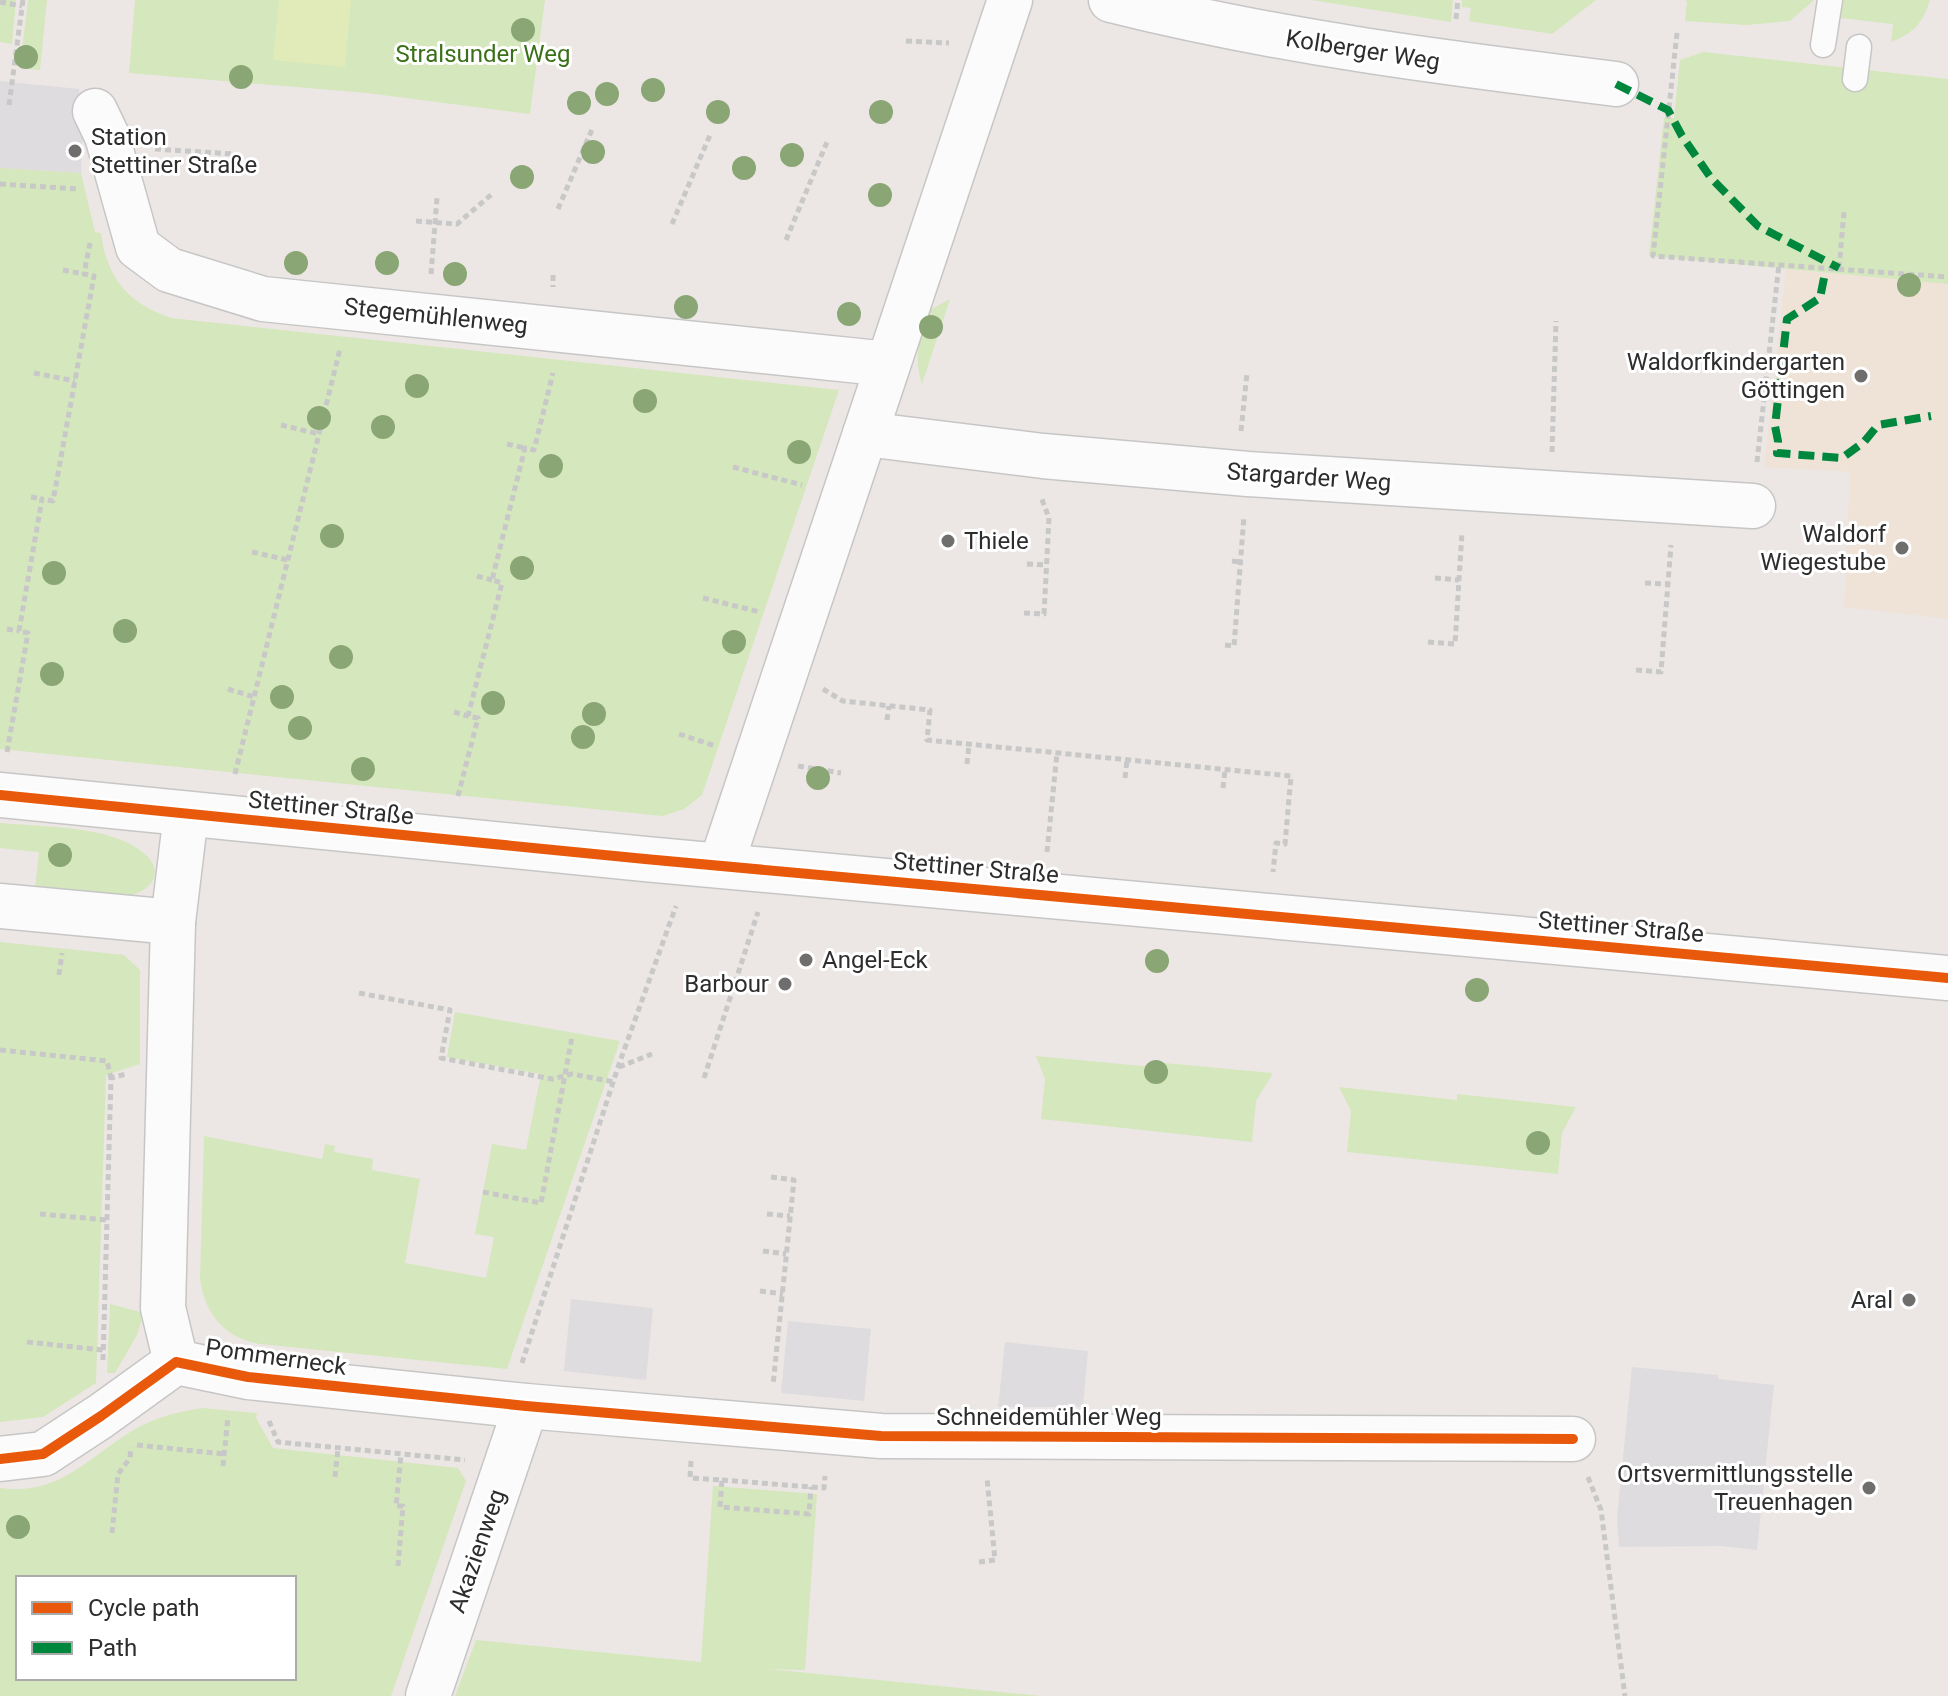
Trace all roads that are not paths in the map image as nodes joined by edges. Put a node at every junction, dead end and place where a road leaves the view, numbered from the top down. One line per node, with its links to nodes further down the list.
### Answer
1 (1010, 0): 9 (street)
2 (1111, 0): 7 (street, Kolberger Weg)
3 (1830, 0): 4 (lane)
4 (1823, 45)
5 (1859, 47): 6 (lane)
6 (1855, 79)
7 (1616, 84)
8 (102, 128): 9 (street, Stegemühlenweg)
9 (888, 364): 10 (street)
10 (865, 434): 11 (street, Stargarder Weg); 14 (street)
11 (1753, 506)
12 (3, 776): 13 (street, Stettiner Straße)
13 (205, 816): 14 (street, Stettiner Straße); 16 (street, Pommerneck)
14 (721, 865): 17 (street, Stettiner Straße)
15 (0, 906): 16 (street)
16 (173, 922): 18 (street, Pommerneck)
17 (1948, 978)
18 (176, 1362): 19 (street, Pommerneck); 21 (street, Pommerneck)
19 (526, 1406): 20 (street, Schneidemühler Weg); 22 (street, Akazienweg)
20 (1573, 1439)
21 (0, 1459)
22 (428, 1696)

